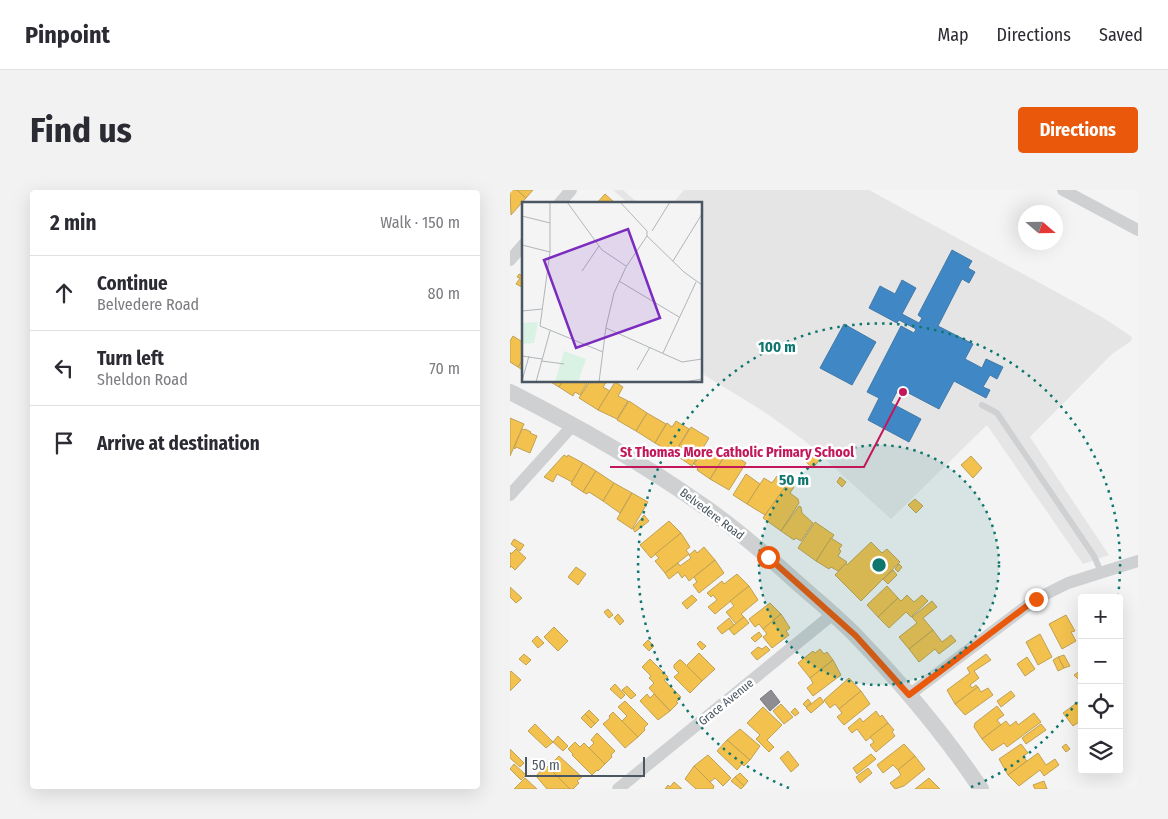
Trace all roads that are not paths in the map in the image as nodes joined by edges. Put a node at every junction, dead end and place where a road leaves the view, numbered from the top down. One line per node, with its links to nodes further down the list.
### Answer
1 (571, 190): 3 (street)
2 (1063, 190): 4 (street)
3 (561, 202)
4 (1138, 230)
5 (522, 246): 6 (street)
6 (510, 260)
7 (510, 392): 9 (street, Belvedere Road)
8 (982, 404): 12 (lane)
9 (574, 425): 10 (street); 13 (street, Belvedere Road)
10 (510, 495)
11 (1138, 561): 12 (street)
12 (1100, 572): 14 (street)
13 (833, 614): 14 (street, Belvedere Road); 15 (street, Grace Avenue)
14 (909, 695): 16 (street, Belvedere Road)
15 (618, 789)
16 (981, 789)

